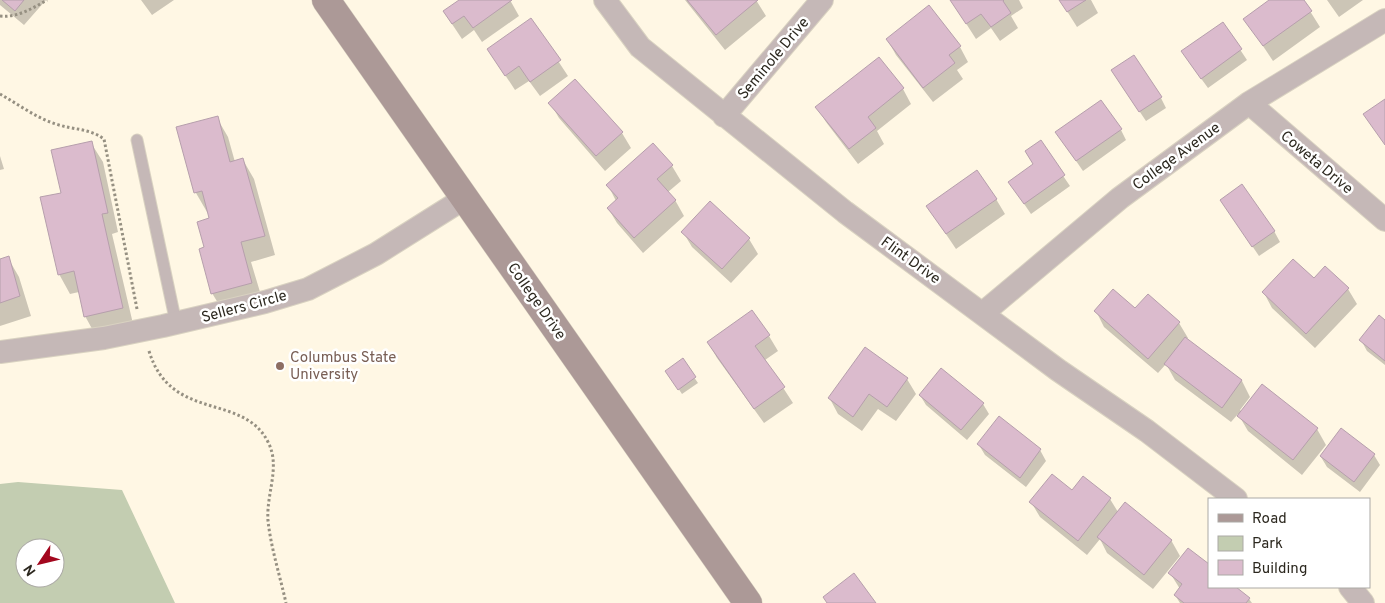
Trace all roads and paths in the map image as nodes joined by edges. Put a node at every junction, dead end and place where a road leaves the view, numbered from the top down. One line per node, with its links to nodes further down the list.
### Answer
1 (47, 0): 5 (path)
2 (326, 0): 10 (street, College Drive)
3 (605, 0): 8 (street, Flint Drive)
4 (822, 0): 8 (street, Seminole Drive)
5 (0, 16)
6 (1385, 20): 7 (street, College Avenue)
7 (1248, 103): 11 (street, Coweta Drive); 12 (street, College Avenue)
8 (724, 116): 12 (street, Flint Drive)
9 (137, 140): 13 (lane)
10 (466, 198): 13 (street, Sellers Circle); 17 (street, College Drive)
11 (1385, 220)
12 (983, 313): 15 (street, Flint Drive)
13 (176, 323): 14 (street, Sellers Circle)
14 (0, 352)
15 (1235, 498)
16 (1351, 588): 18 (street)
17 (748, 603)
18 (1362, 603)

